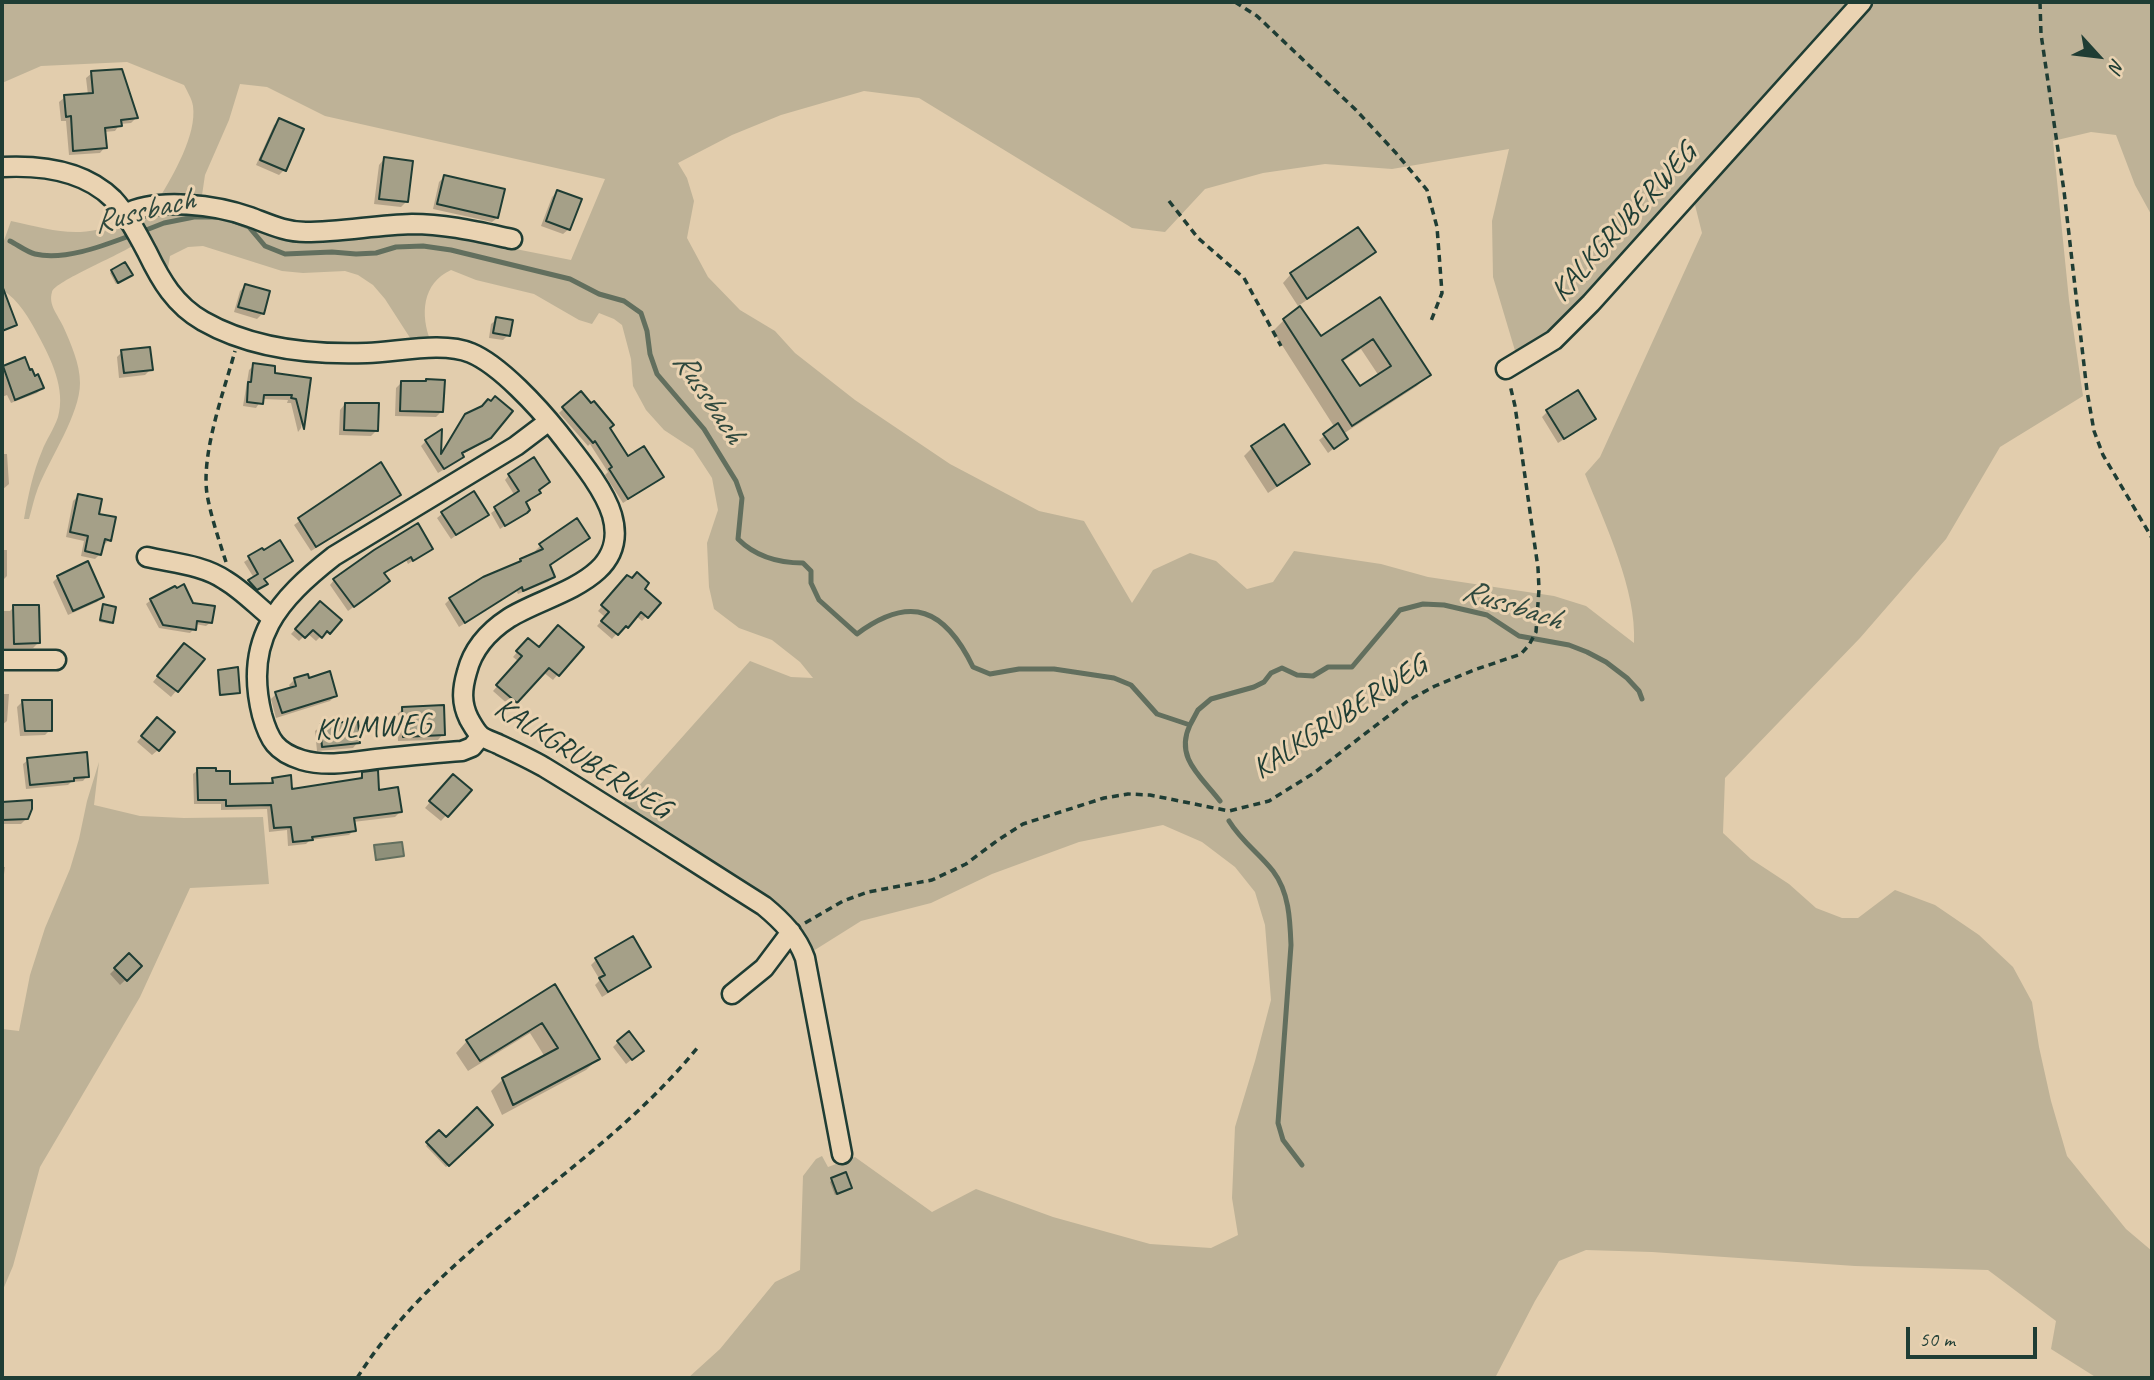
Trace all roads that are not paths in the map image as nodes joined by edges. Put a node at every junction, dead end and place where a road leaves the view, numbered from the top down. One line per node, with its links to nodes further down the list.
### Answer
1 (1862, 2): 5 (street, KALKGRUBERWEG)
2 (2, 167): 3 (street, KALKGRUBERWEG)
3 (127, 218): 4 (street); 6 (street, KALKGRUBERWEG)
4 (512, 239)
5 (1506, 369)
6 (549, 421): 8 (street, KULMWEG); 11 (street, KALKGRUBERWEG)
7 (147, 557): 8 (street)
8 (272, 618): 11 (street, KULMWEG)
9 (2, 660): 10 (street)
10 (56, 660)
11 (481, 736): 12 (street, KALKGRUBERWEG)
12 (791, 932): 13 (street); 14 (street, KALKGRUBERWEG)
13 (732, 994)
14 (842, 1154)

